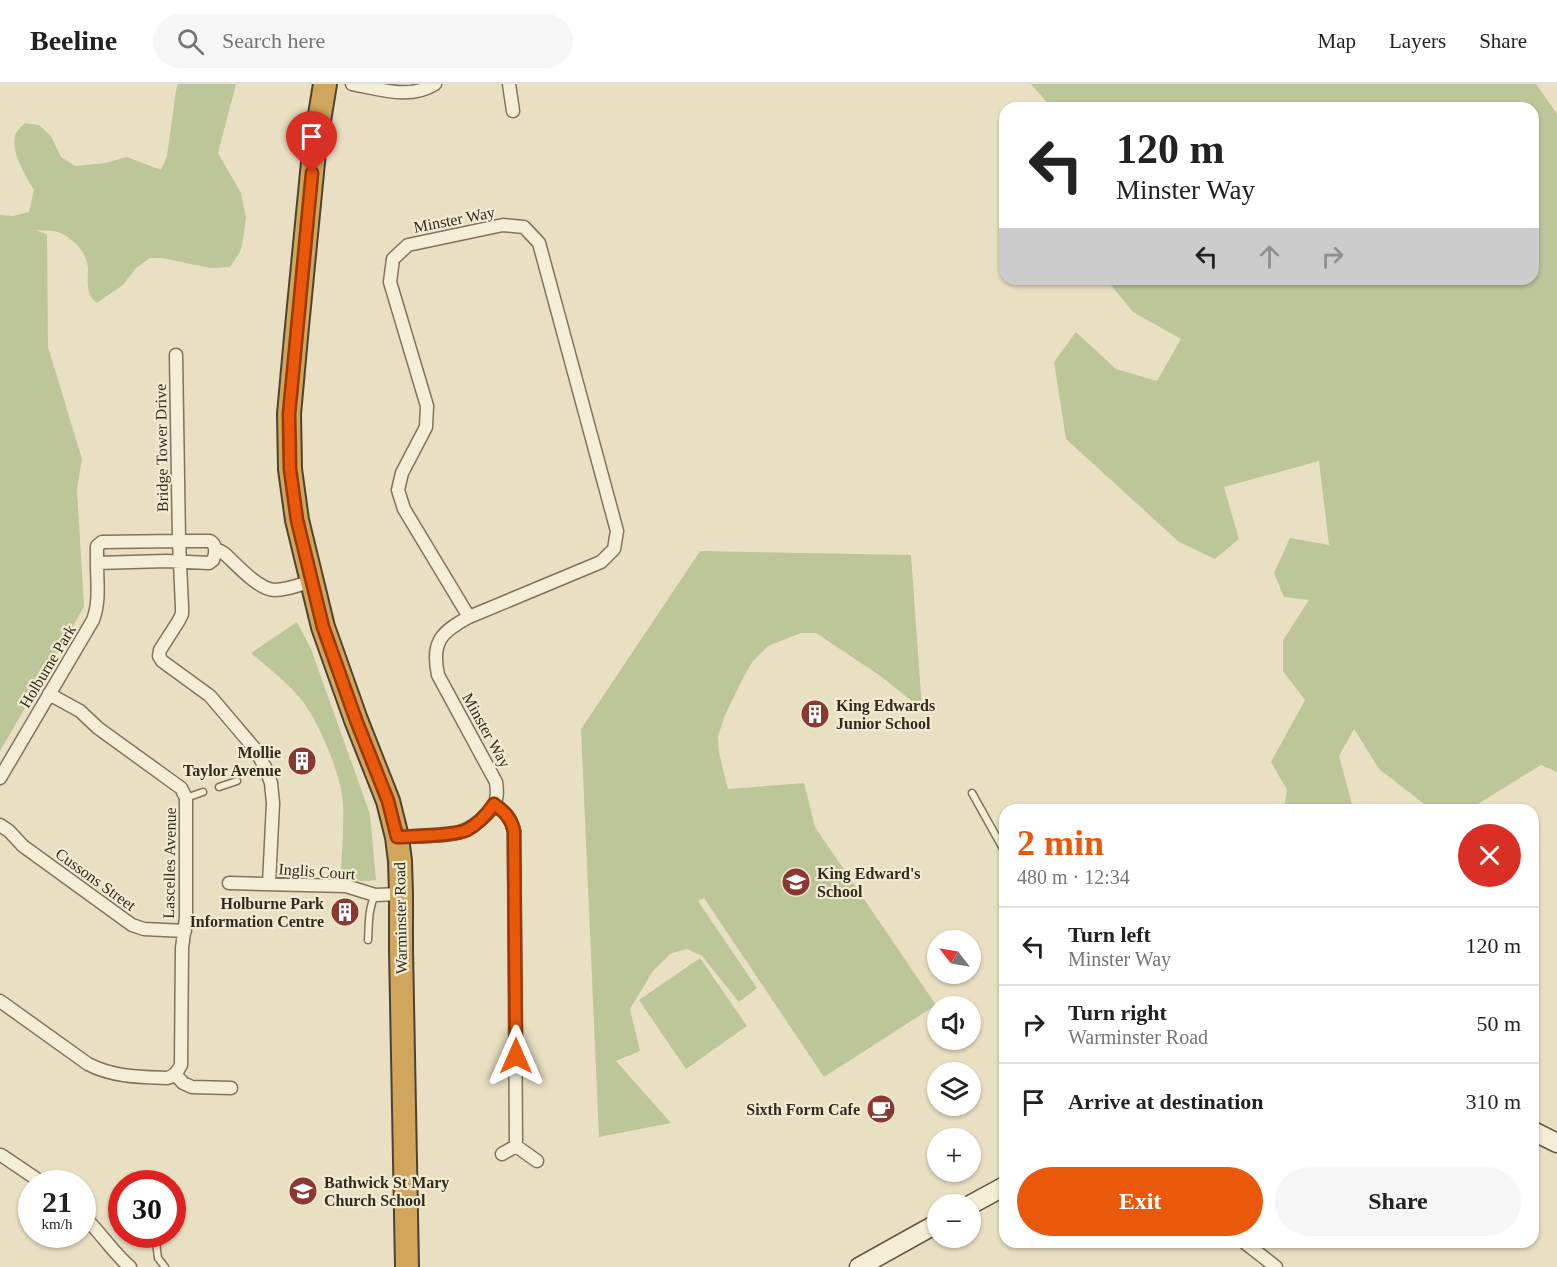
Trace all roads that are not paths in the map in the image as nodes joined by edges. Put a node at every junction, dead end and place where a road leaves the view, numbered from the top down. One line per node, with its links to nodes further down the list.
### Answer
1 (325, 84): 11 (highway, Warminster Road)
2 (352, 84): 3 (street)
3 (435, 84)
4 (509, 84): 5 (street)
5 (513, 111)
6 (176, 355): 7 (street, Bridge Tower Drive)
7 (179, 541): 8 (street); 9 (street); 10 (street)
8 (215, 550): 9 (street); 11 (street)
9 (181, 562): 10 (street); 25 (street)
10 (97, 563): 13 (street, Holburne Park)
11 (311, 581): 22 (highway, Warminster Road)
12 (469, 617): 12 (street, Minster Way); 20 (street, Minster Way)
13 (49, 694): 14 (street, Holburne Park); 19 (street, Lascelles Avenue)
14 (0, 778)
15 (237, 781): 16 (lane)
16 (219, 787)
17 (203, 792): 19 (lane)
18 (972, 793): 23 (lane)
19 (186, 798): 28 (street, Lascelles Avenue)
20 (494, 804): 22 (street); 35 (street)
21 (0, 825): 28 (street, Cussons Street)
22 (397, 837): 26 (highway, Warminster Road)
23 (999, 841)
24 (229, 883): 25 (street, Inglis Court)
25 (269, 884): 27 (street, Inglis Court)
26 (401, 894): 27 (street, Inglis Court); 48 (highway, Warminster Road)
27 (375, 895): 29 (lane)
28 (185, 931): 31 (street, Lascelles Avenue)
29 (368, 940)
30 (0, 1001): 31 (street)
31 (178, 1070): 32 (street)
32 (231, 1088)
33 (1539, 1134): 34 (street)
34 (1557, 1143)
35 (516, 1146): 36 (street); 38 (street)
36 (502, 1154)
37 (1, 1155): 39 (street)
38 (537, 1161)
39 (23, 1170)
40 (999, 1189): 41 (street)
41 (981, 1199)
42 (96, 1227): 46 (street)
43 (927, 1229): 49 (street)
44 (157, 1248): 47 (lane)
45 (1252, 1248): 50 (street)
46 (130, 1267)
47 (165, 1267)
48 (407, 1267)
49 (859, 1267)
50 (1276, 1267)

